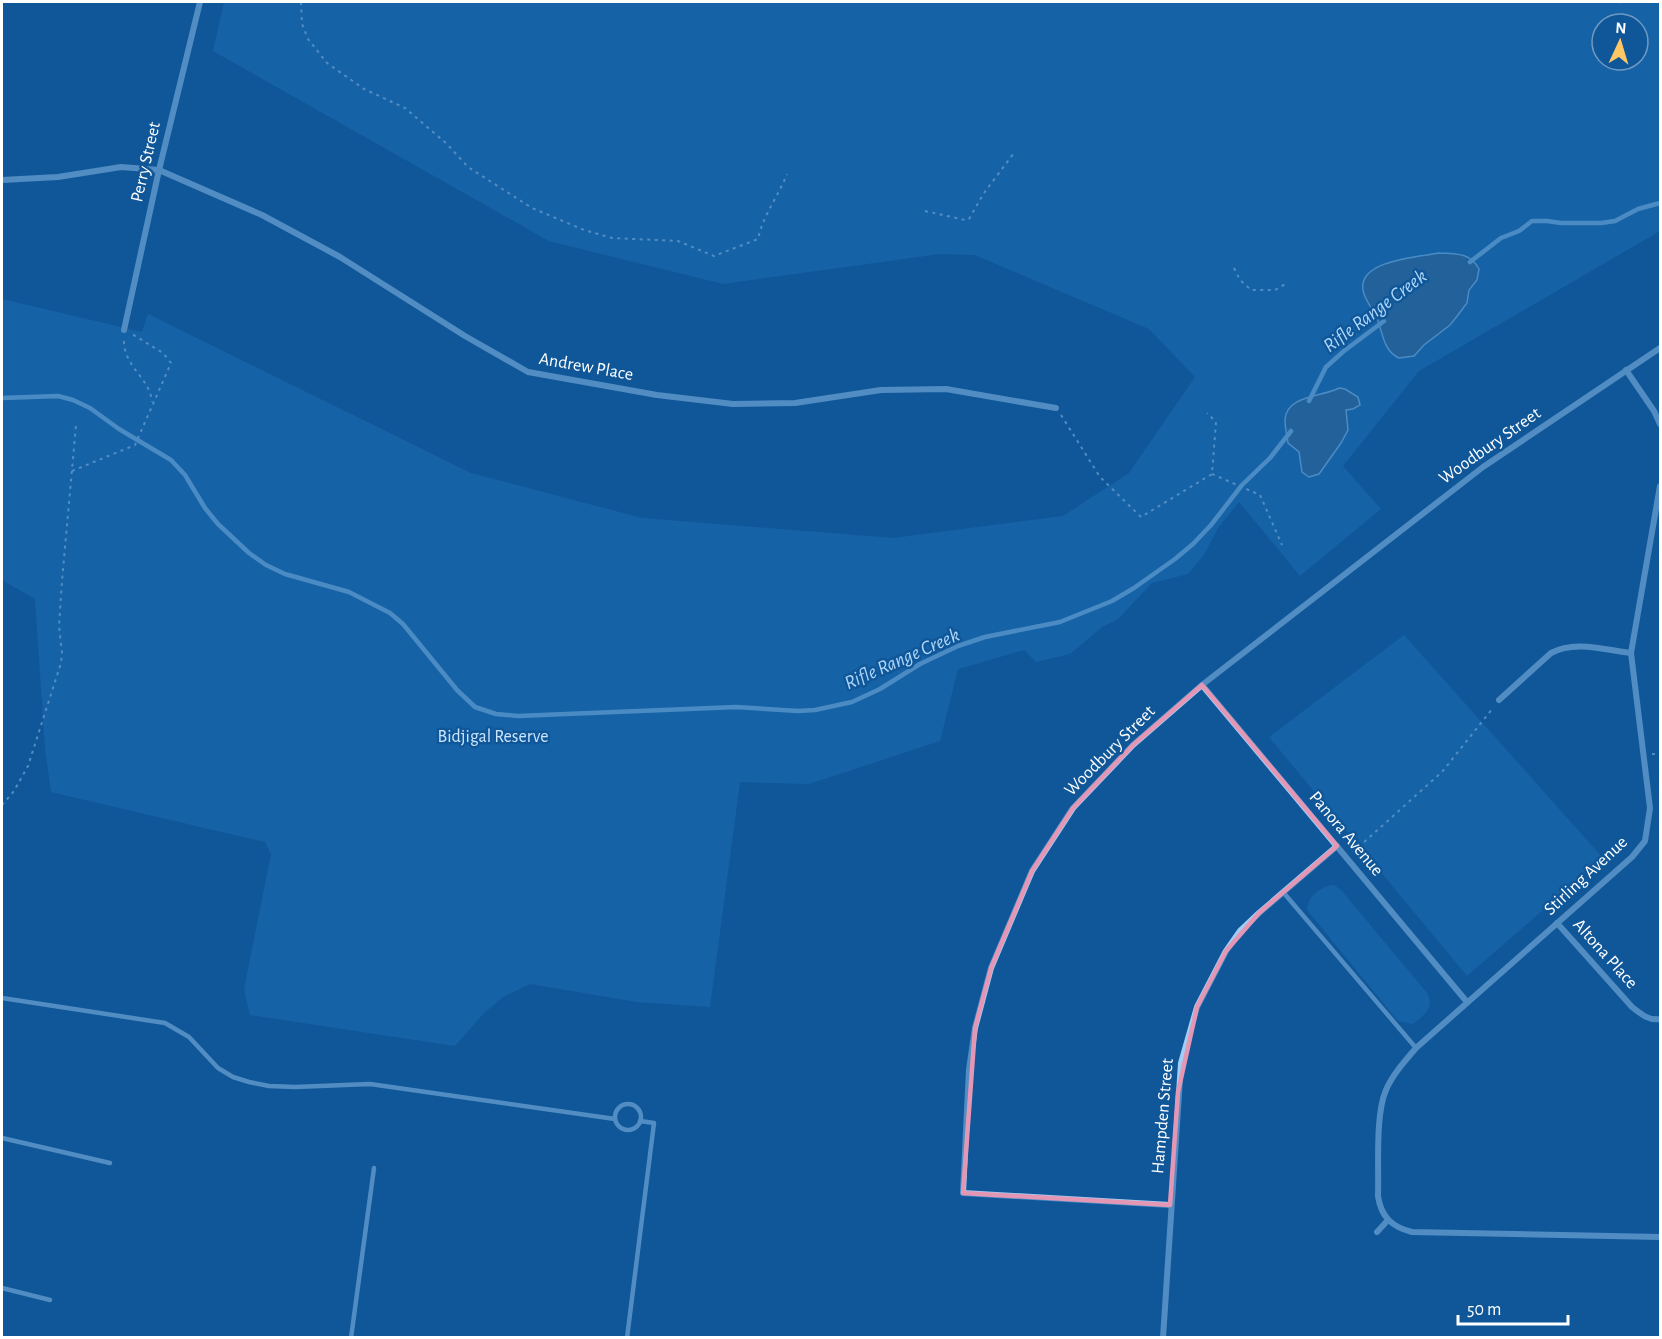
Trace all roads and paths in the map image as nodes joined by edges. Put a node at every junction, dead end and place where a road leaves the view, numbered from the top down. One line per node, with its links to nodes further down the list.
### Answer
1 (200, 2): 4 (street, Perry Street)
2 (301, 2): 5 (path)
3 (1014, 153): 7 (path)
4 (159, 170): 6 (street, Andrew Place); 10 (street, Perry Street); 14 (street, Andrew Place)
5 (787, 174)
6 (2, 180)
7 (926, 211)
8 (1234, 268): 9 (path)
9 (1287, 283)
10 (124, 330): 13 (path); 13 (path)
11 (1660, 348): 12 (street, Woodbury Street)
12 (1626, 370): 17 (street); 23 (street, Woodbury Street)
13 (152, 405): 18 (path)
14 (1056, 408): 19 (path)
15 (1207, 412): 19 (path)
16 (76, 424): 18 (path)
17 (1660, 424)
18 (72, 471): 25 (path)
19 (1212, 474): 21 (path)
20 (1660, 486): 22 (street, Stirling Avenue)
21 (1282, 545)
22 (1631, 653): 24 (street); 29 (street, Stirling Avenue)
23 (1202, 685): 26 (street, Panora Avenue); 39 (street, Woodbury Street)
24 (1499, 700): 27 (path)
25 (2, 805)
26 (1337, 846): 27 (street, Panora Avenue); 28 (street, Hampden Street)
27 (1346, 858): 31 (street, Panora Avenue)
28 (1283, 892): 33 (lane); 39 (street, Hampden Street)
29 (1557, 923): 31 (street, Stirling Avenue); 32 (street, Altona Place)
30 (2, 999): 34 (lane)
31 (1467, 1002): 33 (street, Stirling Avenue)
32 (1660, 1019)
33 (1416, 1048): 40 (street, Stirling Avenue)
34 (615, 1119): 35 (lane); 35 (lane)
35 (640, 1121): 46 (lane)
36 (2, 1138): 37 (lane)
37 (110, 1163)
38 (374, 1168): 45 (lane)
39 (1170, 1205): 47 (street, Hampden Street)
40 (1388, 1220): 41 (street); 42 (street)
41 (1377, 1232)
42 (1660, 1237)
43 (2, 1288): 44 (lane)
44 (50, 1300)
45 (351, 1338)
46 (627, 1338)
47 (1163, 1338)

